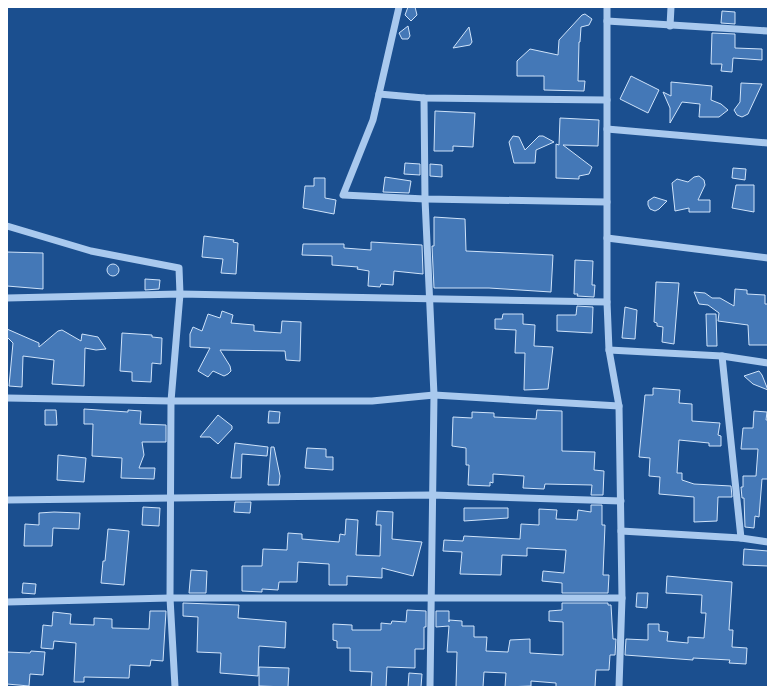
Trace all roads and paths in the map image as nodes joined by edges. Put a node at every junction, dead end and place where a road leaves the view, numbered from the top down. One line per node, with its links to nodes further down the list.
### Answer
1 (399, 7): 7 (street)
2 (607, 7): 4 (street)
3 (671, 7): 5 (street)
4 (607, 21): 5 (street); 9 (street)
5 (670, 26): 6 (street)
6 (768, 30)
7 (379, 94): 8 (street); 12 (street)
8 (424, 98): 9 (street); 12 (street)
9 (607, 100): 10 (street)
10 (607, 129): 11 (street); 13 (street)
11 (768, 142)
12 (425, 199): 13 (street); 19 (street)
13 (607, 202): 15 (street)
14 (7, 226): 17 (street)
15 (607, 238): 16 (street); 20 (street)
16 (768, 258)
17 (180, 294): 18 (street); 19 (street); 26 (street)
18 (7, 298)
19 (429, 298): 20 (street); 24 (street)
20 (607, 302): 21 (street)
21 (609, 350): 22 (street); 27 (street)
22 (722, 356): 23 (street); 33 (street)
23 (768, 363)
24 (434, 395): 26 (street); 27 (street); 28 (street)
25 (7, 398): 26 (street)
26 (171, 401): 29 (street)
27 (619, 406): 31 (street)
28 (432, 495): 29 (street); 31 (street); 36 (street)
29 (171, 498): 30 (street); 35 (street)
30 (7, 500)
31 (621, 501): 32 (street)
32 (621, 531): 33 (street); 37 (street)
33 (742, 538): 34 (street)
34 (768, 542)
35 (170, 598): 36 (street); 38 (street); 39 (street)
36 (432, 598): 37 (street); 40 (street)
37 (622, 598): 41 (street)
38 (7, 602)
39 (175, 687)
40 (430, 687)
41 (619, 687)

